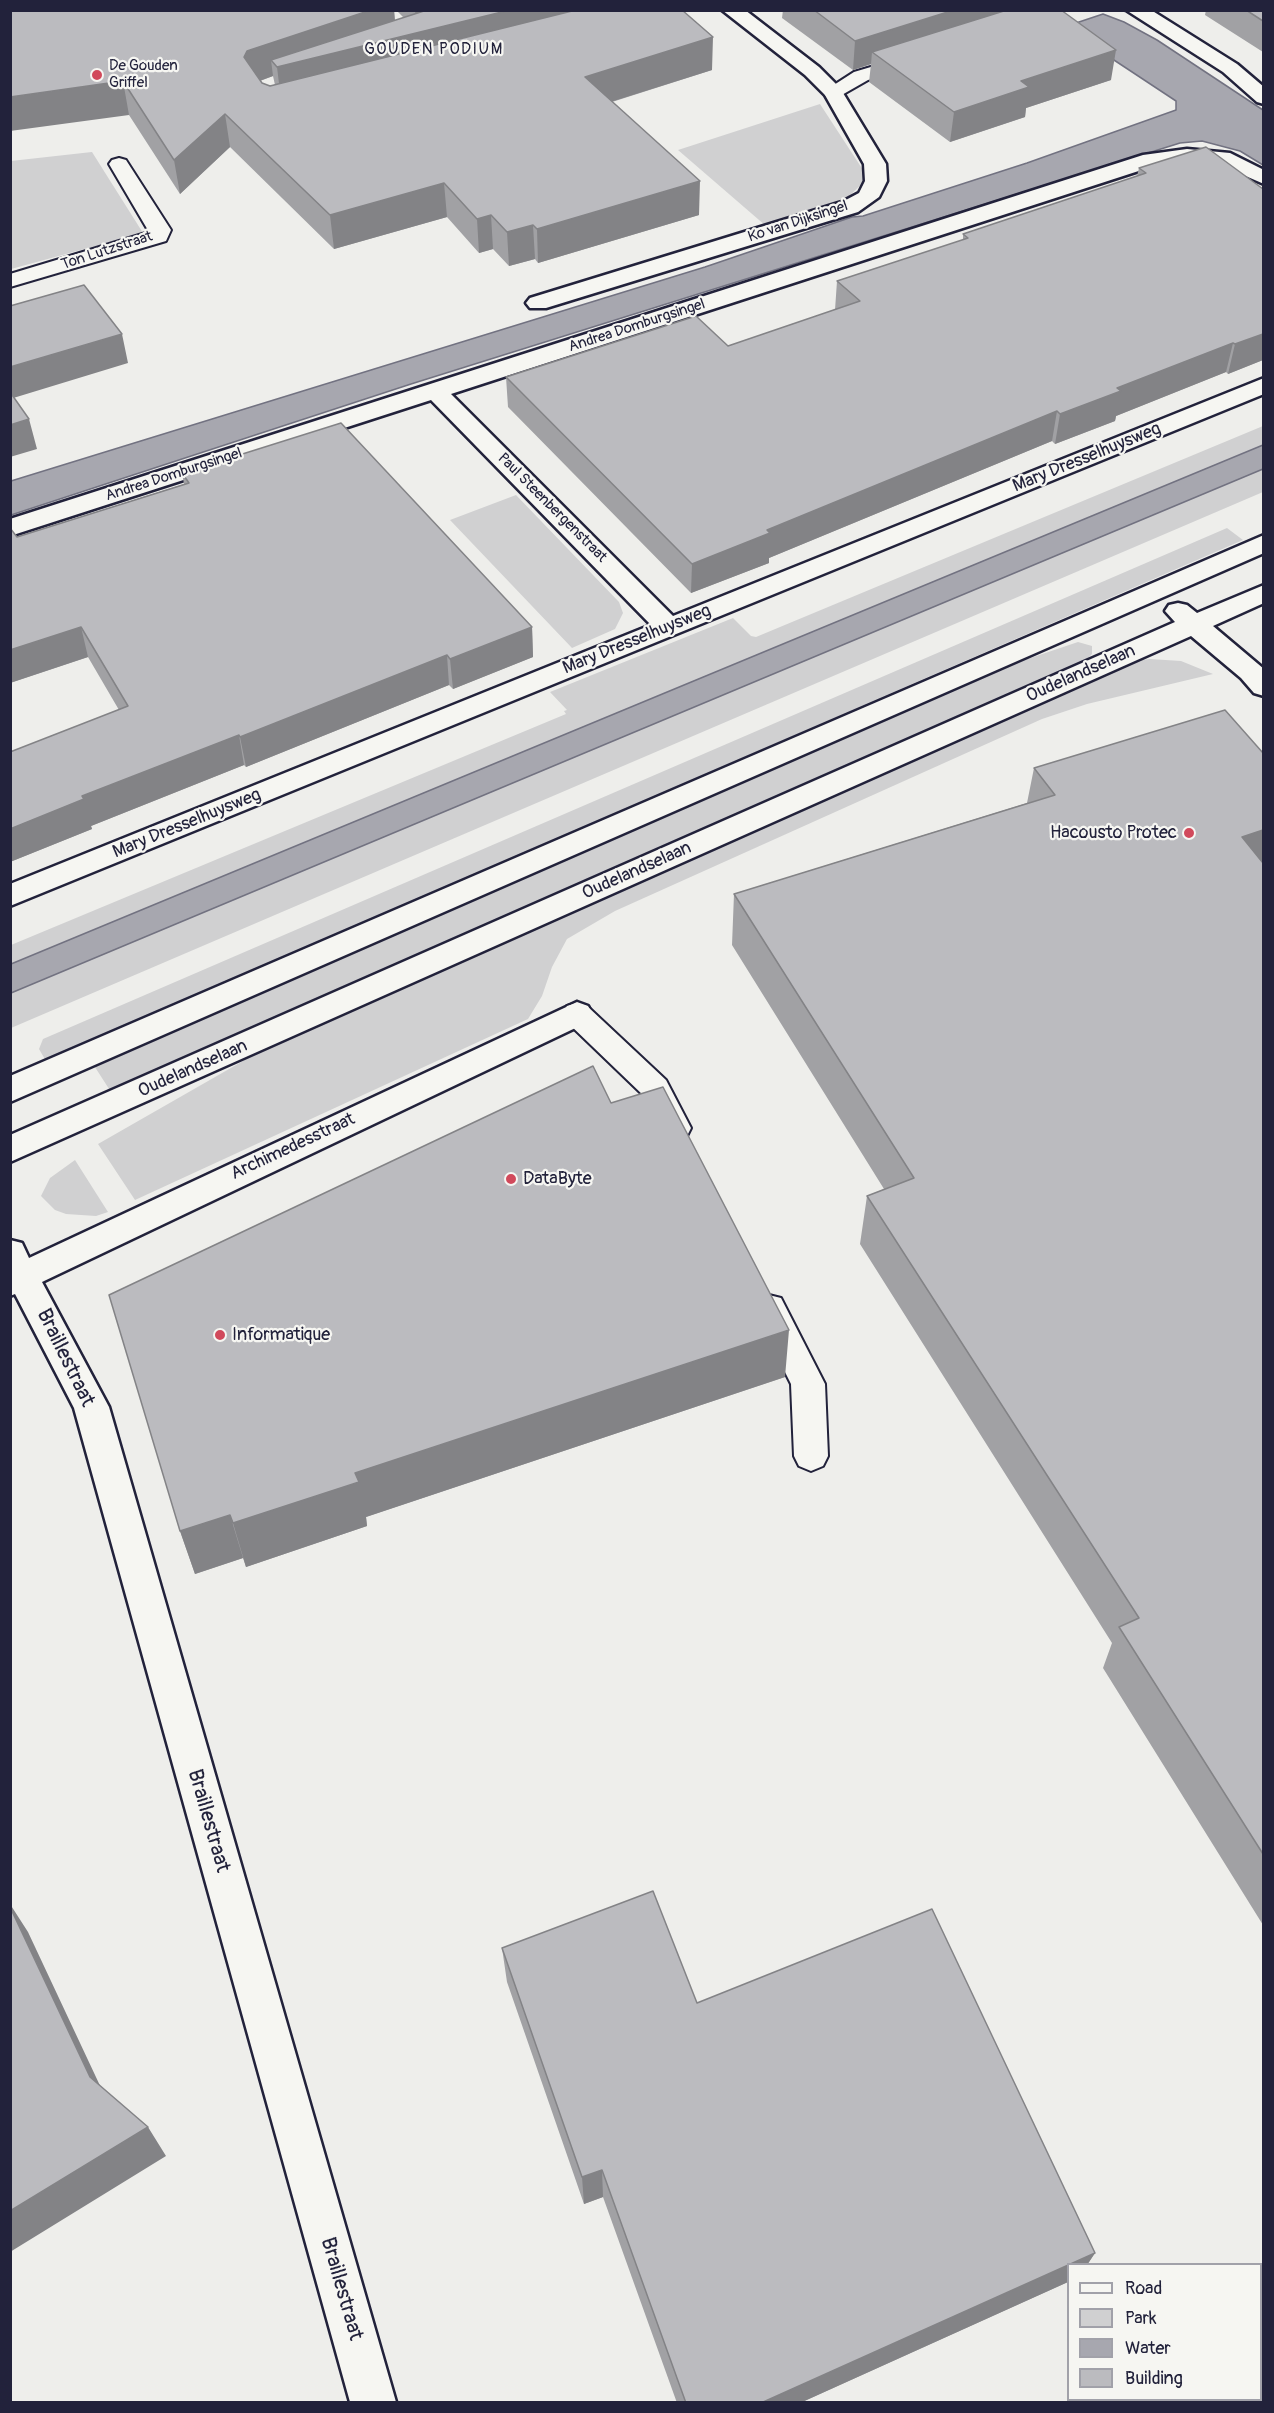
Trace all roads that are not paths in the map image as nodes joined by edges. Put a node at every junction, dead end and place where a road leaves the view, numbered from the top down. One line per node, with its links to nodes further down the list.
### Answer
1 (765, 10): 3 (street)
2 (1136, 10): 6 (street)
3 (736, 14): 5 (street, Ko van Dijksingel)
4 (930, 55): 5 (lane)
5 (833, 92): 10 (street, Ko van Dijksingel)
6 (1263, 98)
7 (119, 164): 9 (lane, Ton Lutzstraat)
8 (1263, 178): 12 (street, Andrea Domburgsingel)
9 (10, 281)
10 (538, 303)
11 (1263, 386): 18 (street, Mary Dresselhuysweg)
12 (435, 391): 13 (street, Andrea Domburgsingel); 18 (street, Paul Steenbergenstraat)
13 (10, 528)
14 (1263, 543): 15 (street)
15 (1154, 590): 17 (street); 22 (street)
16 (1263, 593): 17 (street, Oudelandselaan)
17 (1193, 624): 19 (street); 23 (street, Oudelandselaan)
18 (668, 626): 20 (street, Mary Dresselhuysweg)
19 (1263, 687)
20 (10, 896)
21 (577, 1014): 24 (lane); 25 (street, Archimedesstraat)
22 (10, 1090)
23 (10, 1149)
24 (688, 1151)
25 (15, 1270): 28 (street, Braillestraat)
26 (753, 1278): 27 (lane)
27 (811, 1456)
28 (373, 2403)

